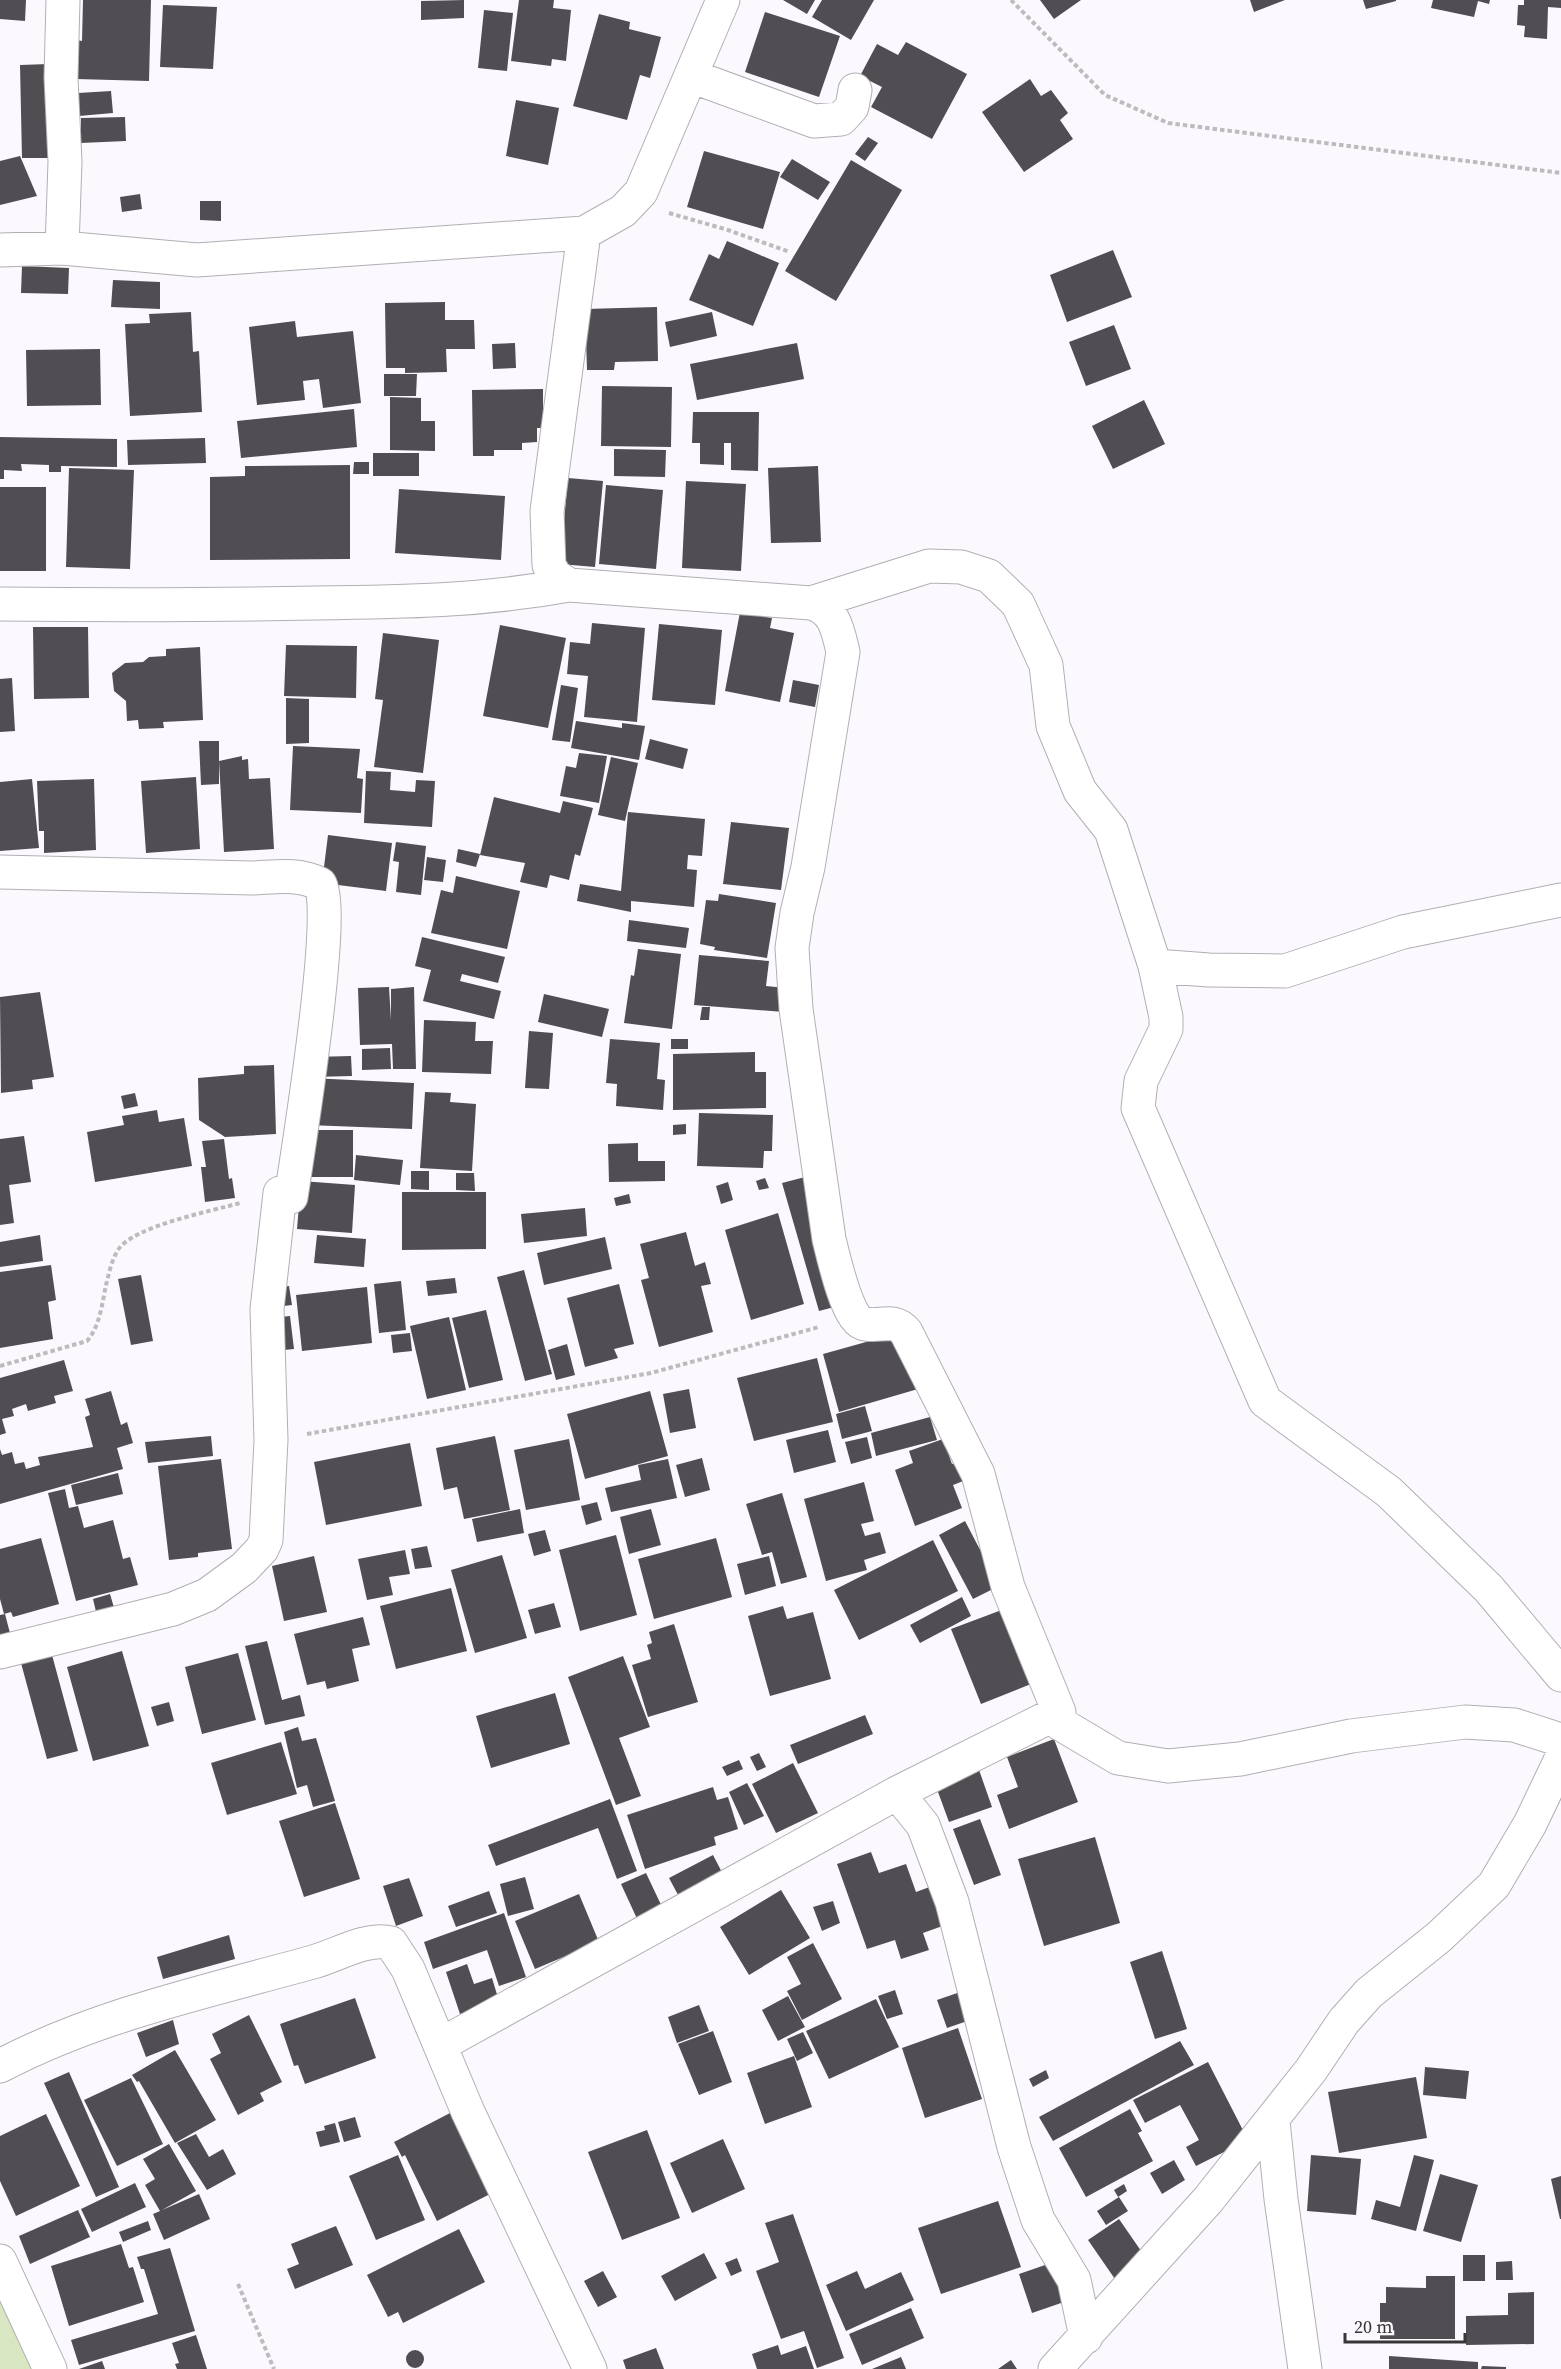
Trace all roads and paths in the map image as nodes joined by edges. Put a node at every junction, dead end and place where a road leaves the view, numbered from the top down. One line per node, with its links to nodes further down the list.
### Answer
1 (63, 0): 9 (street)
2 (723, 0): 4 (street)
3 (1011, 0): 6 (path)
4 (691, 76): 5 (street); 7 (street)
5 (855, 90)
6 (1561, 173)
7 (631, 203): 8 (street); 11 (path)
8 (584, 234): 9 (street); 12 (street)
9 (62, 248): 10 (street)
10 (0, 250)
11 (790, 252)
12 (569, 585): 13 (street); 14 (street)
13 (811, 603): 17 (street); 19 (street)
14 (0, 604)
15 (0, 872): 18 (street)
16 (1561, 900): 17 (street)
17 (1155, 966): 23 (street)
18 (280, 1193): 20 (path); 21 (street)
19 (855, 1317): 21 (path); 24 (street)
20 (0, 1366)
21 (271, 1440): 22 (street)
22 (0, 1652)
23 (1561, 1675)
24 (1059, 1712): 25 (street); 27 (street)
25 (1561, 1740)
26 (1561, 1759): 30 (street)
27 (897, 1793): 28 (street); 33 (street)
28 (440, 2045): 29 (street); 36 (street)
29 (0, 2066)
30 (1273, 2121): 33 (street); 38 (street)
31 (0, 2261): 34 (street)
32 (238, 2284): 35 (path)
33 (1086, 2337): 37 (street)
34 (50, 2369)
35 (274, 2369)
36 (590, 2369)
37 (1055, 2369)
38 (1305, 2369)

